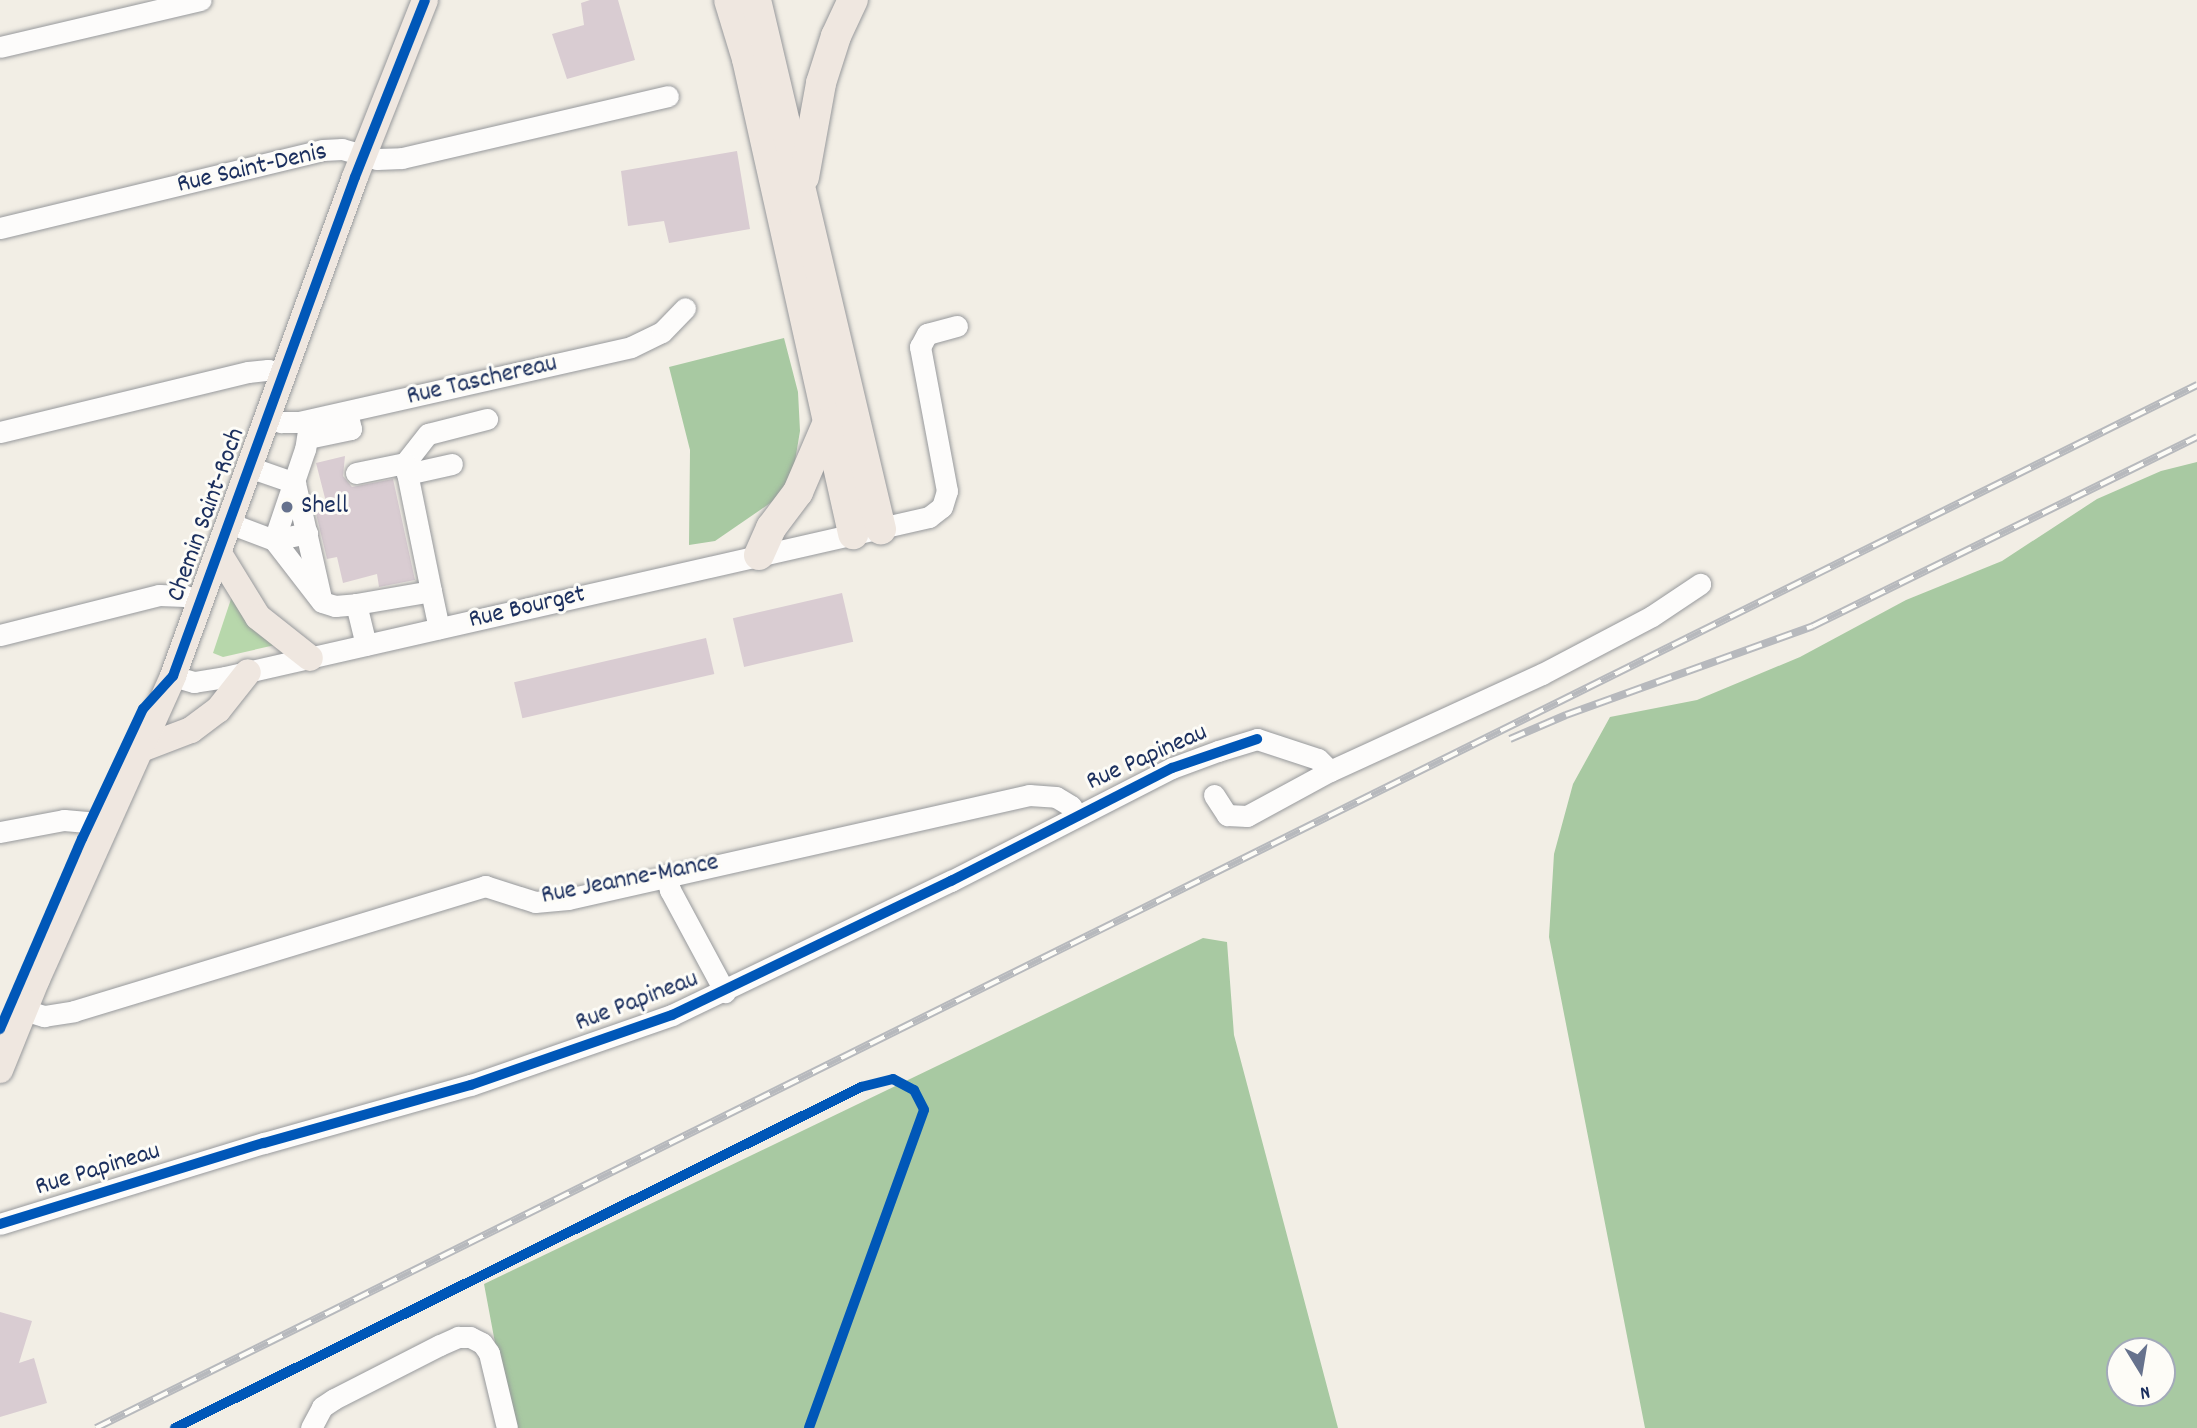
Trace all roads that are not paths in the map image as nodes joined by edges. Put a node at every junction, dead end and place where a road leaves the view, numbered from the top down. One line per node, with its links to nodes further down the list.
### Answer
1 (201, 0): 6 (street)
2 (425, 0): 9 (main road, Chemin Saint-Roch)
3 (729, 0): 17 (highway)
4 (756, 0): 10 (highway)
5 (853, 0): 10 (highway)
6 (121, 9): 7 (street)
7 (0, 47)
8 (668, 96): 9 (street, Rue Saint-Denis)
9 (364, 155): 11 (street, Rue Saint-Denis); 14 (main road, Chemin Saint-Roch)
10 (802, 189): 26 (highway)
11 (0, 228)
12 (685, 308): 18 (street, Rue Taschereau)
13 (957, 327): 26 (street, Rue Bourget)
14 (283, 374): 15 (main road, Chemin Saint-Roch); 19 (street)
15 (267, 417): 18 (street, Rue Taschereau); 21 (main road, Chemin Saint-Roch)
16 (487, 419): 22 (street)
17 (828, 422): 26 (highway); 30 (highway)
18 (307, 430): 24 (street)
19 (0, 432)
20 (452, 464): 22 (street)
21 (249, 467): 24 (street); 25 (main road, Chemin Saint-Roch)
22 (406, 468): 23 (street); 32 (street)
23 (356, 473)
24 (295, 483): 27 (street); 28 (street)
25 (229, 523): 28 (street); 29 (main road, Chemin Saint-Roch)
26 (867, 532): 30 (street, Rue Bourget)
27 (307, 533): 28 (street); 35 (street)
28 (274, 540): 35 (street)
29 (219, 552): 34 (main road, Chemin Saint-Roch); 41 (main road)
30 (759, 555): 37 (street, Rue Bourget)
31 (1700, 584): 45 (street)
32 (431, 591): 33 (street); 37 (street)
33 (392, 600): 36 (street); 39 (street)
34 (200, 601): 38 (street); 43 (main road, Chemin Saint-Roch)
35 (322, 602): 36 (street)
36 (356, 604): 40 (street)
37 (439, 628): 39 (street, Rue Bourget)
38 (0, 635)
39 (401, 637): 40 (street, Rue Bourget)
40 (366, 645): 41 (street, Rue Bourget)
41 (310, 658): 42 (street, Rue Bourget)
42 (248, 672): 43 (street, Rue Bourget); 44 (main road)
43 (173, 676): 44 (main road, Chemin Saint-Roch)
44 (141, 750): 48 (main road, Chemin Saint-Roch)
45 (1331, 771): 46 (street); 47 (street, Rue Papineau)
46 (1214, 795)
47 (1077, 815): 50 (street, Rue Jeanne-Mance); 51 (street, Rue Papineau)
48 (105, 828): 49 (street); 52 (main road, Chemin Saint-Roch)
49 (0, 832)
50 (666, 875): 51 (street); 52 (street, Rue Jeanne-Mance)
51 (725, 992): 54 (street, Rue Papineau)
52 (24, 1010): 53 (main road, Chemin Saint-Roch)
53 (0, 1070)
54 (0, 1224)
55 (311, 1428): 56 (street)
56 (507, 1428)

